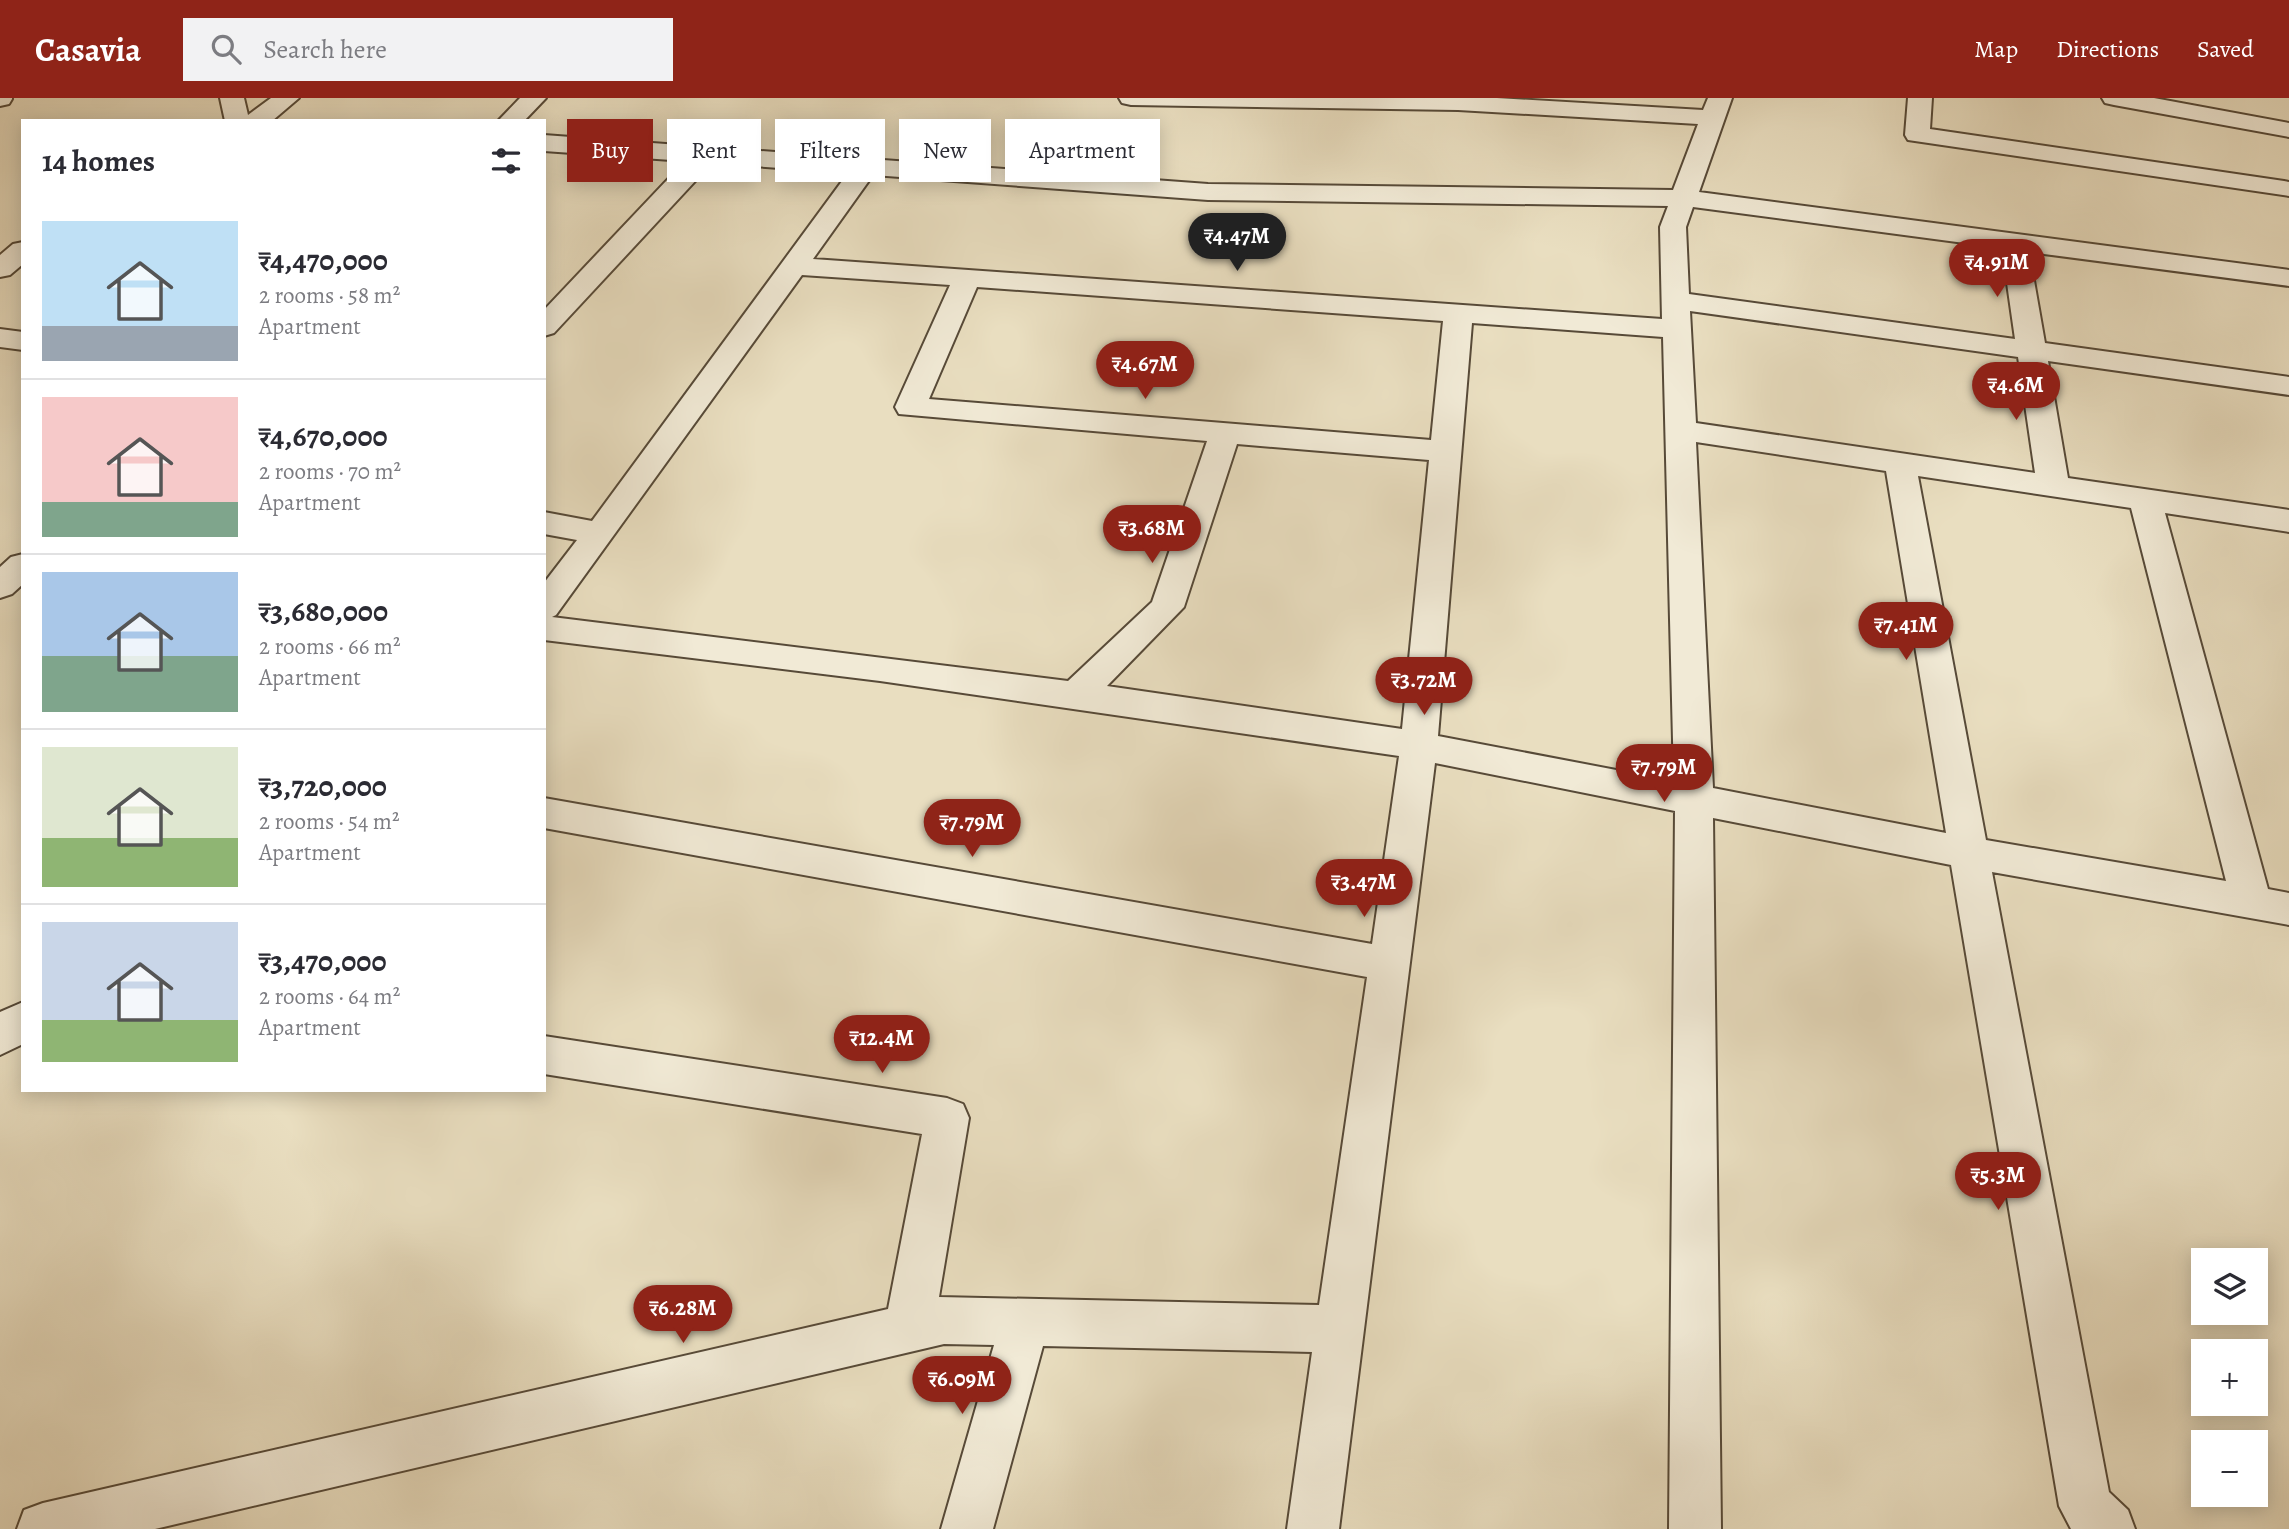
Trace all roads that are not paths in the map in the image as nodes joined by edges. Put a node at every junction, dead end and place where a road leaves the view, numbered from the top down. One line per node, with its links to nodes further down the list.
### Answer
1 (232, 98): 9 (street)
2 (287, 98): 10 (street)
3 (534, 98): 11 (street)
4 (1131, 98): 7 (street)
5 (1920, 98): 18 (street)
6 (2114, 98): 12 (street)
7 (1242, 99): 8 (street)
8 (1716, 108): 19 (street)
9 (237, 119)
10 (259, 119)
11 (512, 119)
12 (2289, 130)
13 (546, 143): 14 (street)
14 (667, 152)
15 (885, 168): 19 (street)
16 (680, 182): 30 (street)
17 (855, 182): 24 (street)
18 (2284, 189)
19 (1683, 198): 22 (street); 29 (street)
20 (0, 240): 21 (street)
21 (21, 242)
22 (2014, 242): 27 (street); 33 (street)
23 (21, 252): 25 (street)
24 (794, 266): 26 (street); 43 (street)
25 (0, 269)
26 (967, 278): 28 (street); 36 (street)
27 (2289, 278)
28 (1458, 314): 29 (street); 37 (street)
29 (1676, 315): 33 (street); 35 (street)
30 (546, 325)
31 (0, 338): 32 (street)
32 (21, 341)
33 (2030, 350): 34 (street); 39 (street)
34 (2289, 386)
35 (1680, 430): 38 (street); 50 (street)
36 (1225, 433): 37 (street); 48 (street)
37 (1445, 451): 49 (street)
38 (1900, 463): 39 (street); 52 (street)
39 (2053, 486): 40 (street)
40 (2146, 500): 41 (street); 53 (street)
41 (2289, 521)
42 (546, 523): 43 (street)
43 (600, 534): 46 (street)
44 (21, 567): 45 (street)
45 (0, 586)
46 (546, 604)
47 (546, 628): 48 (street)
48 (1076, 695): 49 (street)
49 (1419, 746): 50 (street); 55 (street)
50 (1694, 800): 52 (street); 65 (street)
51 (546, 814): 55 (street)
52 (1968, 852): 53 (street); 66 (street)
53 (2251, 902): 54 (street)
54 (2289, 909)
55 (1389, 964): 61 (street)
56 (21, 1021): 57 (street)
57 (0, 1036)
58 (546, 1055): 60 (street)
59 (1025, 1322): 60 (street); 61 (street); 63 (street)
60 (909, 1329): 62 (street)
61 (1340, 1329): 64 (street)
62 (43, 1529)
63 (967, 1529)
64 (1313, 1529)
65 (1695, 1529)
66 (2109, 1529)

